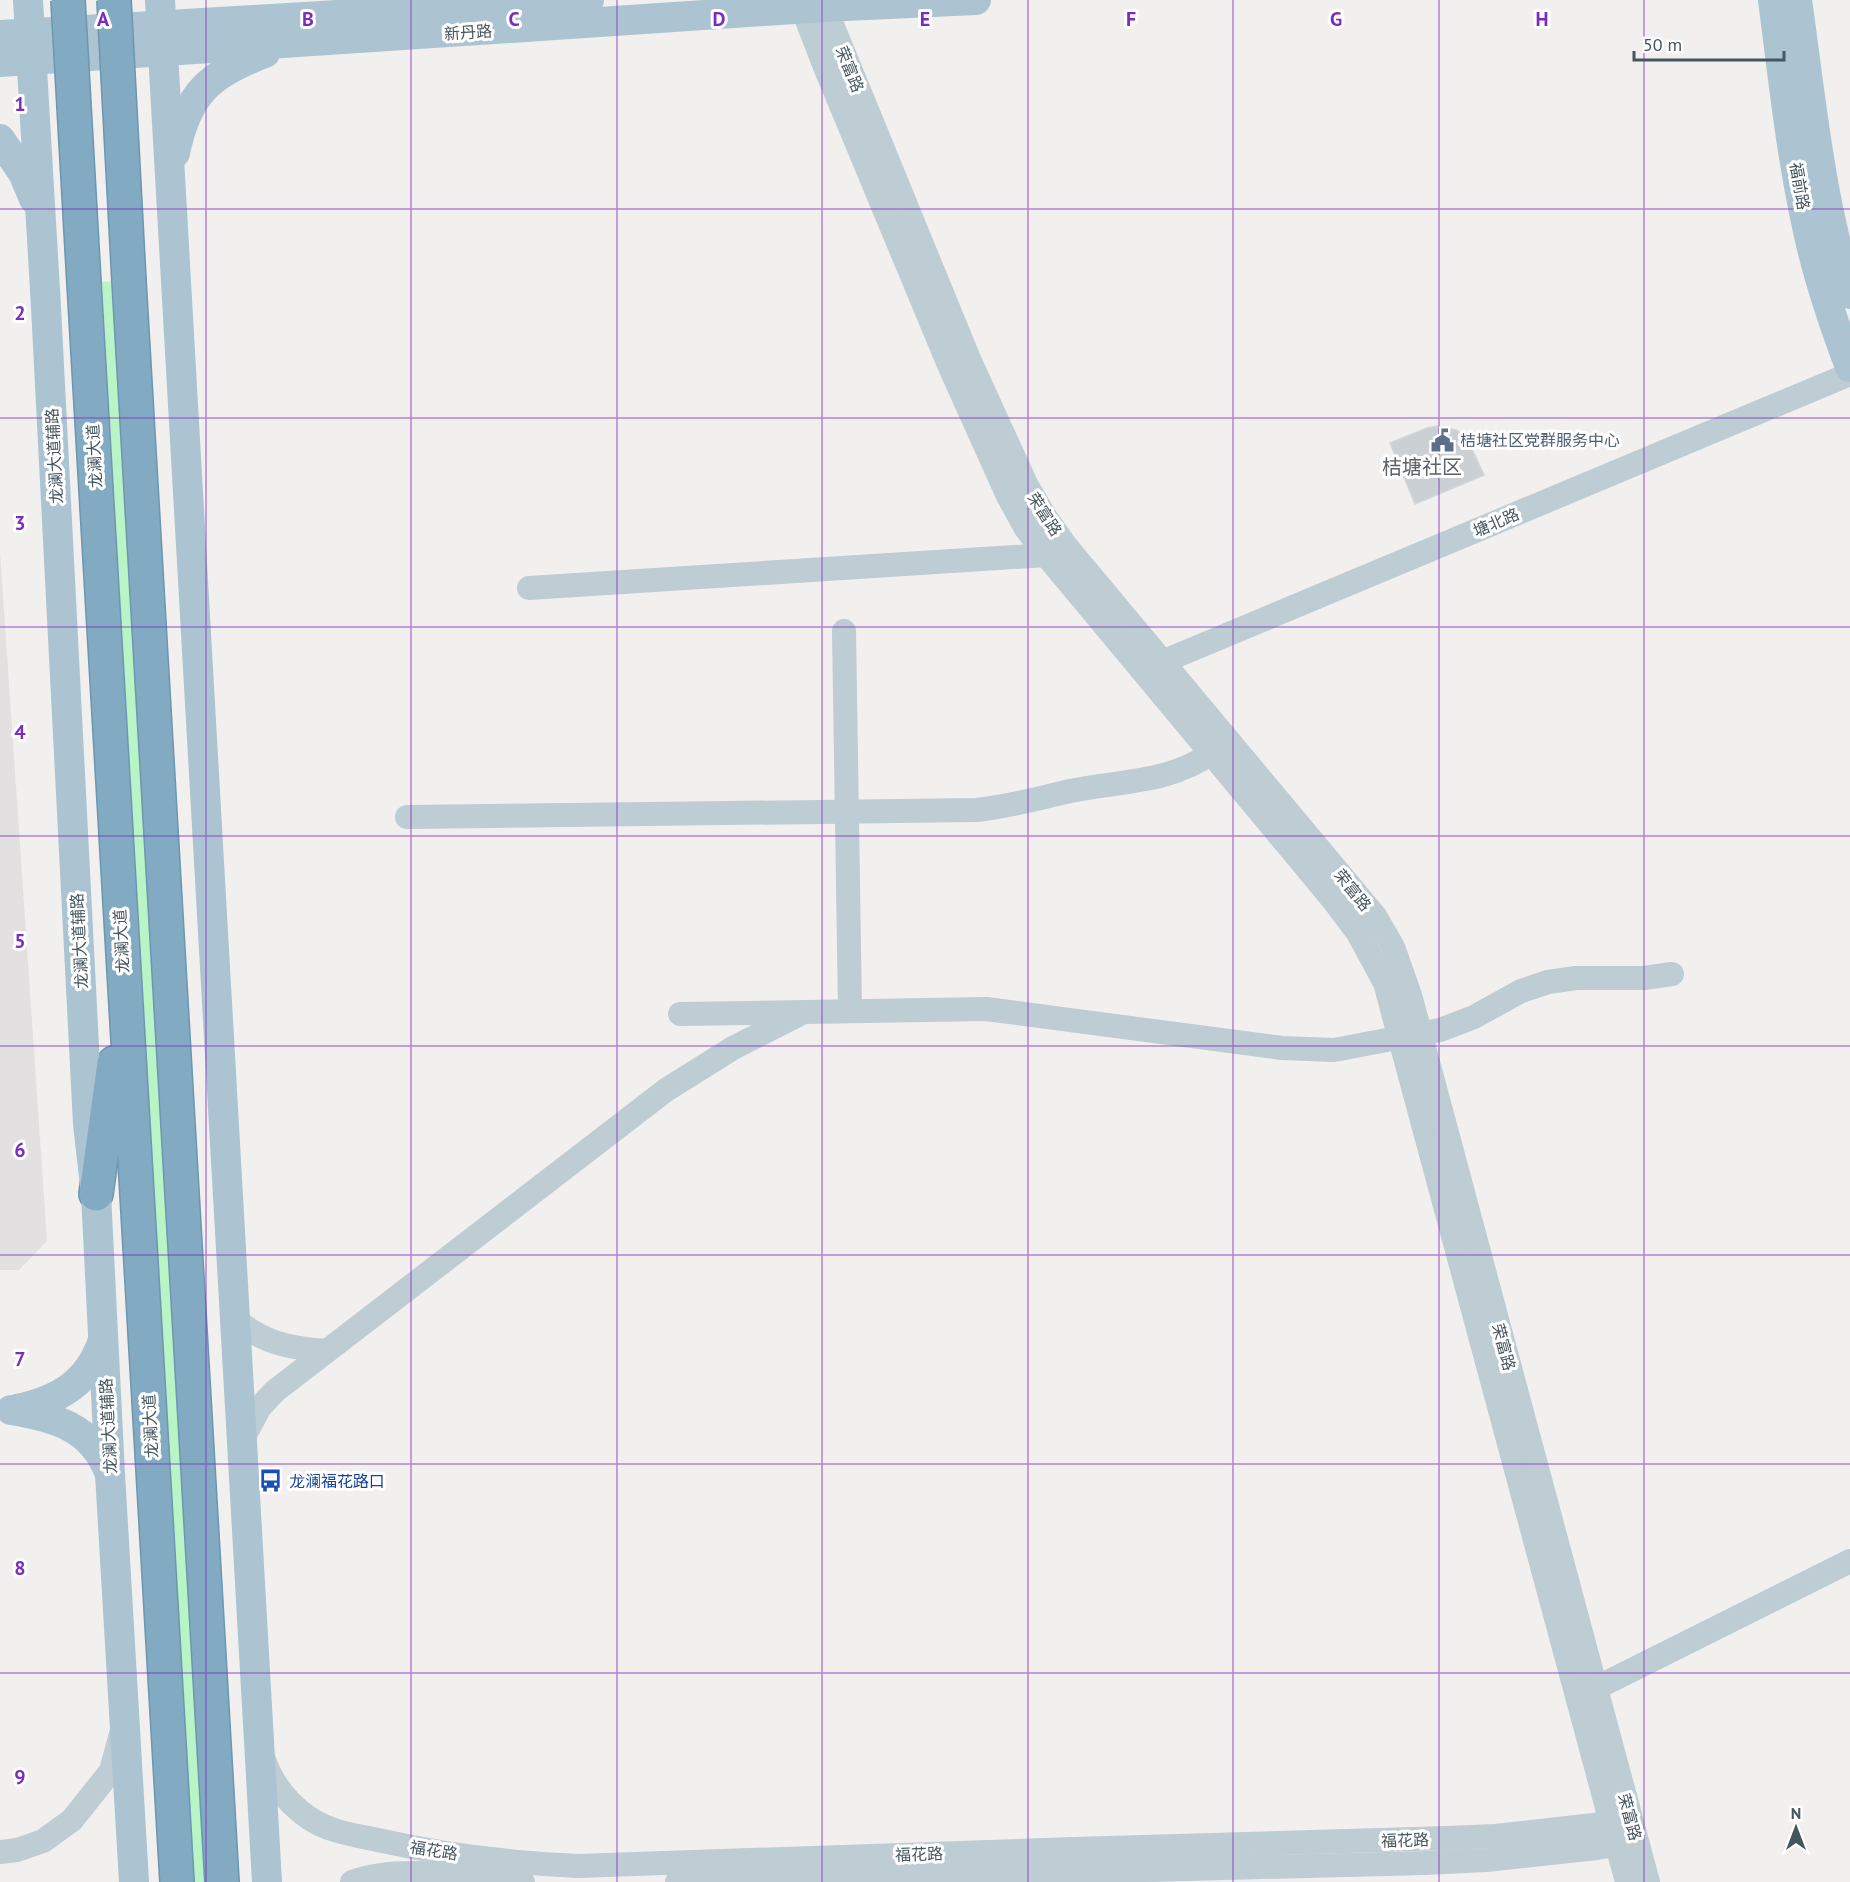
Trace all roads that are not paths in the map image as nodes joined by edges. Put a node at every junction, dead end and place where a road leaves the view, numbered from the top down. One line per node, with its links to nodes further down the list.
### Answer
1 (28, 0): 13 (main road, 龙澜大道辅路)
2 (68, 0): 29 (highway, 龙澜大道, bridge)
3 (114, 0): 48 (highway, bridge)
4 (220, 0): 11 (main road)
5 (589, 0): 11 (main road, 新丹路)
6 (976, 0): 9 (main road, 新丹路)
7 (1773, 0): 19 (main road, 福前路)
8 (1797, 0): 18 (main road, 福前路)
9 (812, 4): 11 (main road, 新丹路); 21 (street, 荣富路); 24 (street, 荣富路)
10 (161, 26): 11 (main road, 新丹路); 13 (main road, 新丹路); 16 (main road)
11 (296, 31): 16 (main road)
12 (0, 35): 13 (main road)
13 (31, 47): 14 (main road); 17 (main road, 龙澜大道辅路)
14 (0, 62)
15 (0, 139): 17 (main road)
16 (170, 183): 35 (main road)
17 (42, 233): 34 (main road, 龙澜大道辅路)
18 (1850, 294)
19 (1850, 367)
20 (1850, 374): 24 (street, 塘北路)
21 (1046, 555): 22 (street); 24 (street, 荣富路)
22 (529, 588)
23 (844, 631): 26 (street)
24 (1152, 666): 25 (street, 荣富路); 33 (street, 荣富路)
25 (1211, 753): 26 (street); 33 (street, 荣富路)
26 (847, 812): 27 (street); 30 (street)
27 (407, 817)
28 (1672, 974): 33 (street)
29 (124, 993): 34 (highway); 47 (highway, 龙澜大道)
30 (850, 1010): 31 (street); 33 (street)
31 (806, 1011): 32 (street); 37 (street)
32 (680, 1014)
33 (1410, 1037): 41 (street, 荣富路); 44 (street, 荣富路)
34 (96, 1194): 36 (main road, 龙澜大道辅路)
35 (233, 1317): 37 (street); 38 (main road)
36 (104, 1338): 39 (main road, 龙澜大道辅路); 39 (main road)
37 (326, 1351): 38 (street)
38 (241, 1442): 43 (main road)
39 (110, 1474): 42 (main road, 龙澜大道辅路)
40 (1850, 1561): 41 (street)
41 (1596, 1688): 44 (street, 荣富路)
42 (124, 1705): 45 (street); 46 (main road, 龙澜大道辅路)
43 (259, 1743): 44 (street, 福花路); 49 (main road)
44 (1621, 1833): 52 (street, 福花路); 53 (street, 荣富路); 54 (street, 荣富路)
45 (0, 1851)
46 (134, 1882)
47 (177, 1882)
48 (222, 1882)
49 (267, 1882)
50 (352, 1882): 51 (street, 福花路)
51 (523, 1882)
52 (677, 1882)
53 (1627, 1882)
54 (1648, 1882)

